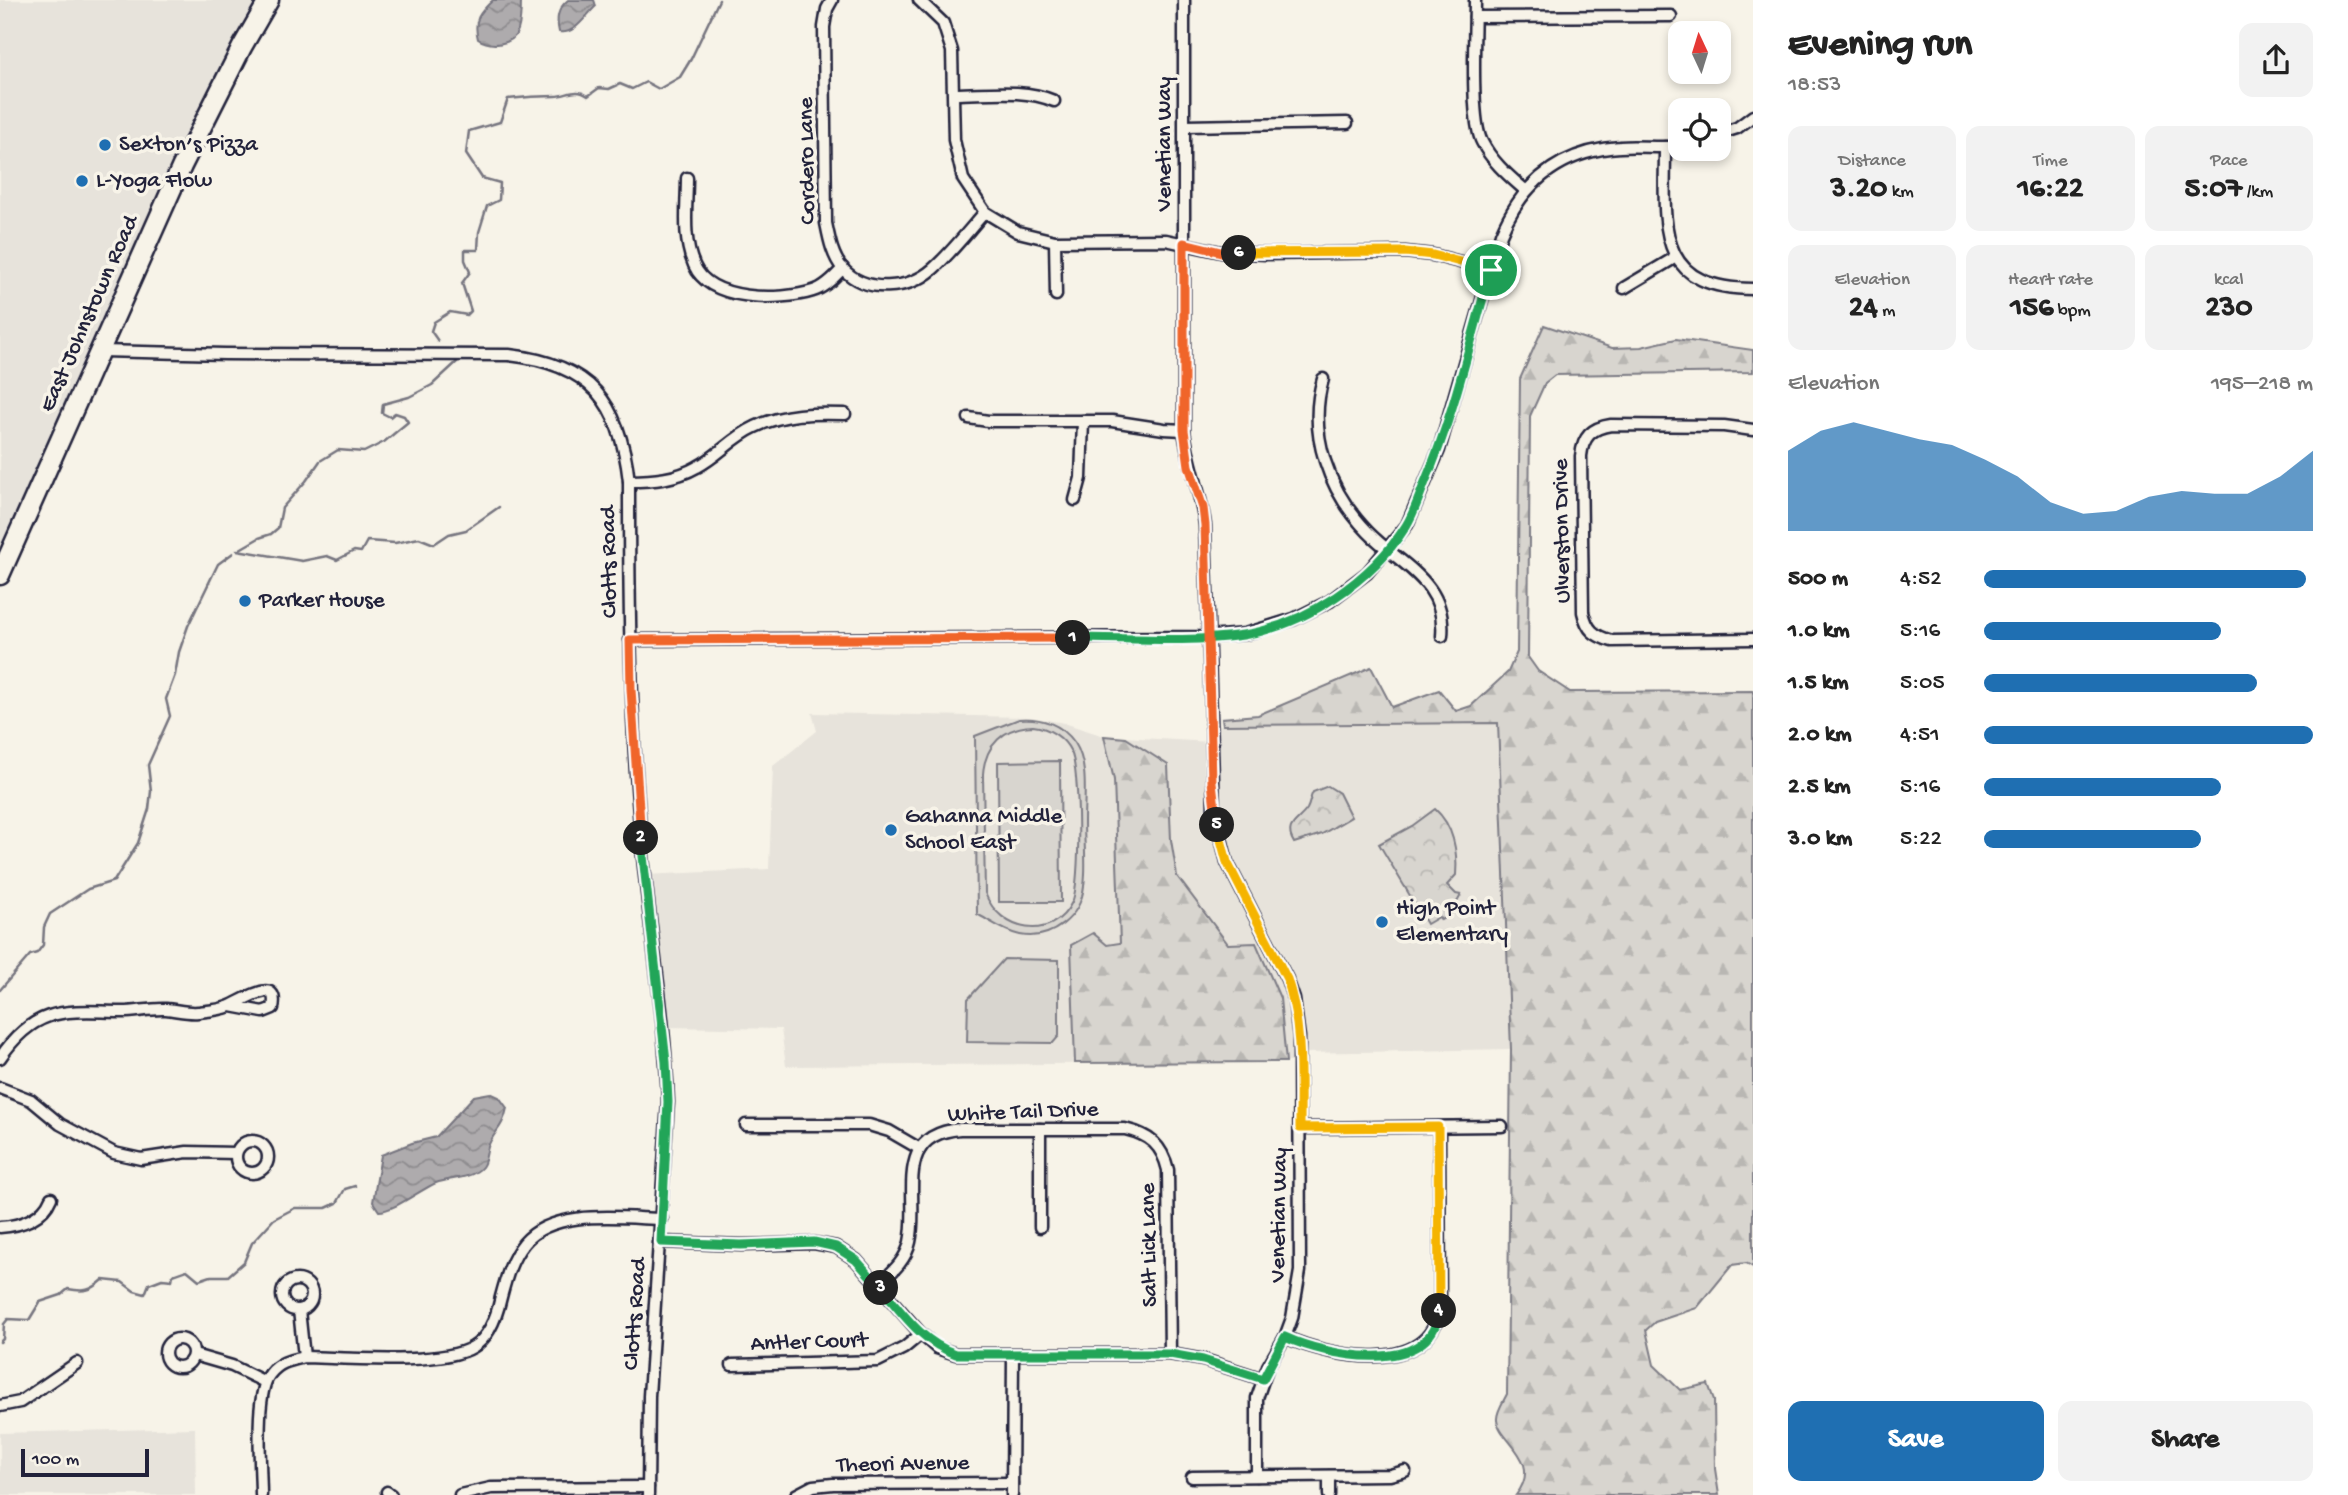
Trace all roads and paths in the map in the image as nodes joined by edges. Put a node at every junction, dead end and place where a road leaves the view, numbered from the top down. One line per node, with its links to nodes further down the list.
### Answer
1 (269, 0): 27 (highway, East Johnstown Road)
2 (832, 0): 22 (street, Cordero Lane)
3 (920, 0): 8 (street)
4 (1184, 0): 12 (street, Venetian Way)
5 (1475, 0): 7 (street)
6 (1671, 16): 7 (street)
7 (1475, 18): 17 (street)
8 (954, 94): 9 (street); 18 (street)
9 (1054, 101)
10 (1753, 116): 13 (street)
11 (1347, 123): 12 (street)
12 (1185, 126): 20 (street, Venetian Way)
13 (1731, 130)
14 (1665, 147): 15 (street); 17 (street); 21 (street)
15 (1668, 147)
16 (687, 178): 22 (street)
17 (1526, 191): 23 (street)
18 (985, 212): 19 (street); 22 (street)
19 (1055, 240): 20 (street); 26 (street)
20 (1184, 243): 23 (street); 32 (street, Venetian Way)
21 (1676, 257): 24 (street); 25 (street)
22 (843, 268)
23 (1491, 270): 36 (street)
24 (1624, 288)
25 (1753, 289)
26 (1056, 295)
27 (101, 351): 34 (street, Clotts Road); 37 (highway, East Johnstown Road)
28 (1323, 379): 36 (street)
29 (845, 414): 34 (street)
30 (969, 418): 31 (street)
31 (1083, 421): 32 (street); 35 (street)
32 (1184, 430): 39 (street, Venetian Way)
33 (1753, 430): 40 (street, Ulverston Drive)
34 (629, 481): 41 (street, Clotts Road)
35 (1075, 500)
36 (1388, 550): 38 (street); 39 (street)
37 (0, 575)
38 (1442, 636)
39 (1208, 637): 41 (street); 48 (street, Venetian Way)
40 (1753, 639)
41 (630, 640): 54 (street, Clotts Road)
42 (230, 1006): 43 (street)
43 (0, 1058)
44 (0, 1088): 52 (street)
45 (746, 1125): 51 (street)
46 (1502, 1126): 47 (street)
47 (1438, 1127): 48 (street); 61 (street)
48 (1300, 1128): 61 (street, Venetian Way)
49 (1040, 1129): 50 (street, White Tail Drive); 51 (street, White Tail Drive); 56 (street)
50 (1153, 1140): 62 (street, Salt Lick Lane)
51 (920, 1149): 58 (street)
52 (236, 1153)
53 (51, 1198): 55 (street)
54 (662, 1219): 57 (street, Clotts Road); 65 (street)
55 (0, 1227)
56 (1040, 1227)
57 (661, 1242): 58 (street); 76 (street, Clotts Road)
58 (878, 1285): 60 (street)
59 (299, 1310): 65 (street)
60 (921, 1334): 64 (street); 67 (street, Antler Court)
61 (1285, 1337): 68 (street, Venetian Way)
62 (1170, 1354): 64 (street); 68 (street)
63 (194, 1355): 69 (street)
64 (1013, 1356): 75 (street)
65 (304, 1357): 69 (street)
66 (77, 1363): 70 (street)
67 (732, 1365)
68 (1263, 1379): 73 (street, Venetian Way)
69 (265, 1382): 77 (street)
70 (0, 1406)
71 (1405, 1471): 74 (street)
72 (1192, 1476): 73 (street)
73 (1257, 1476): 74 (street)
74 (1329, 1476): 81 (street)
75 (1012, 1483): 79 (street, Theori Avenue); 80 (street)
76 (648, 1491): 78 (street)
77 (261, 1495)
78 (460, 1495)
79 (796, 1495)
80 (1012, 1495)
81 (1329, 1495)

